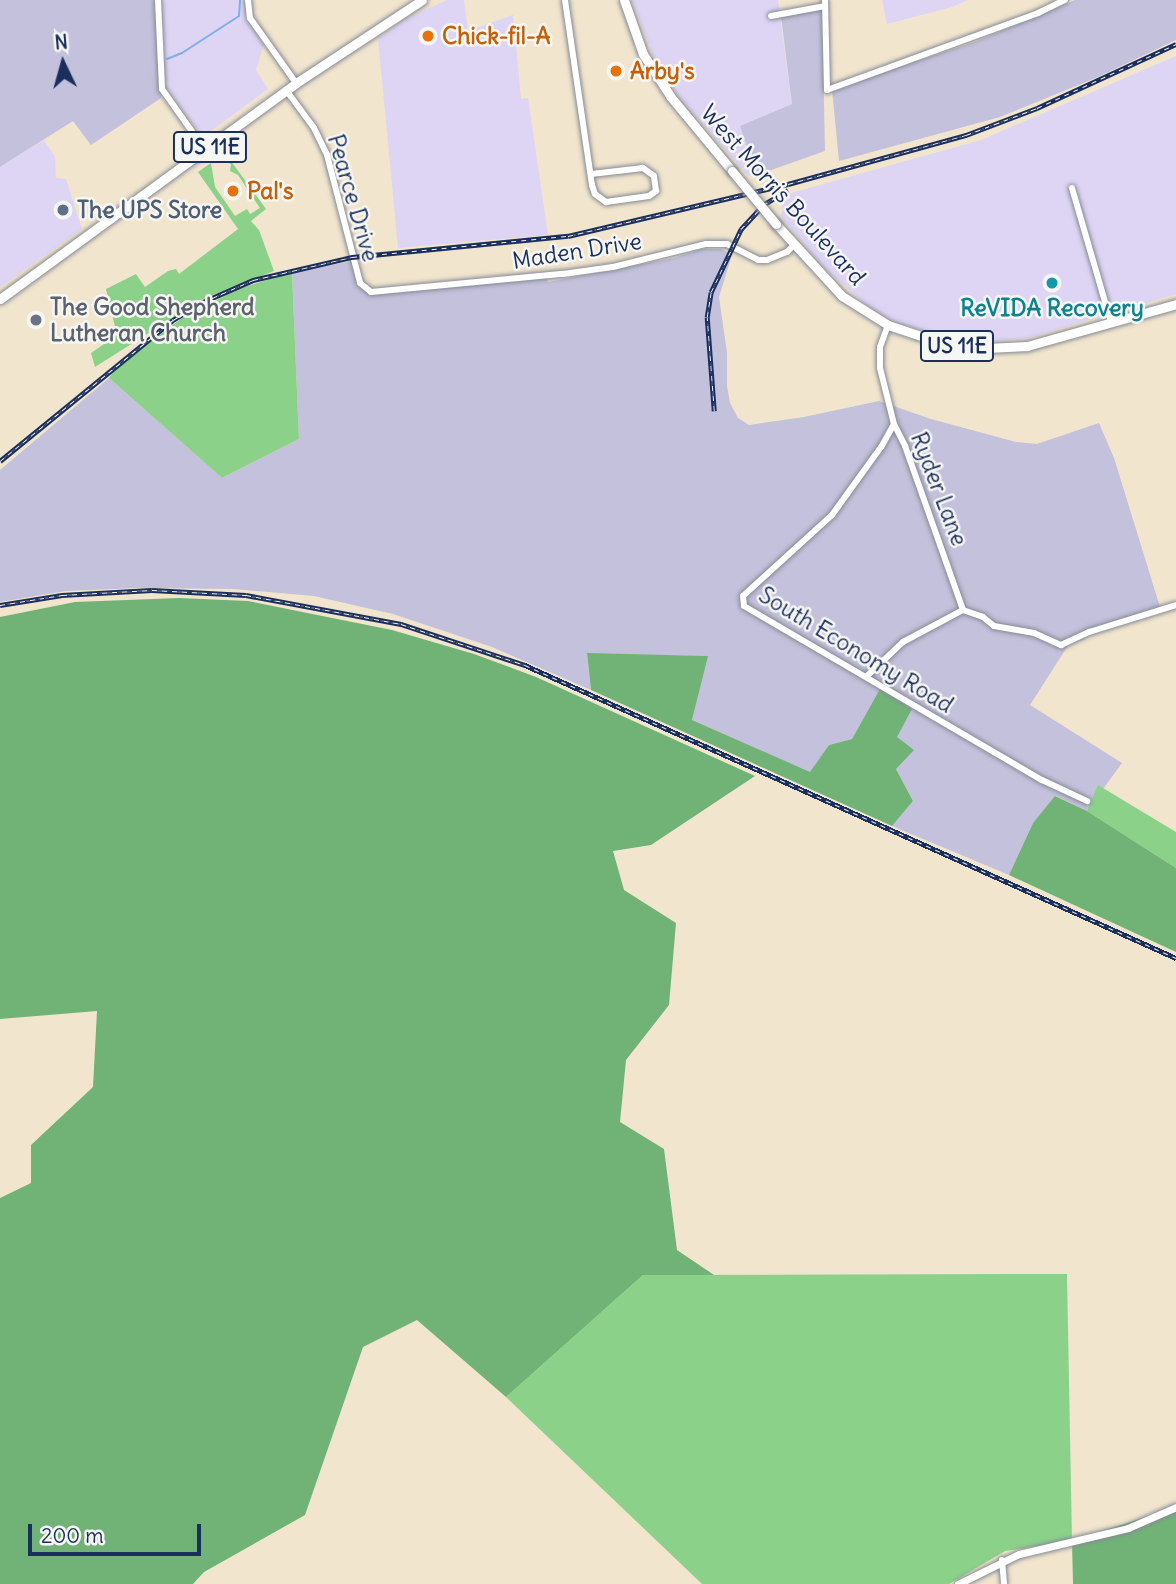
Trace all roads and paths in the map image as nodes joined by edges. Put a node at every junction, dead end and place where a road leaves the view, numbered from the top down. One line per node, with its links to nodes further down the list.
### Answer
1 (158, 0): 11 (street)
2 (248, 0): 9 (street)
3 (422, 0): 9 (main road, US 11E)
4 (565, 0): 12 (street)
5 (624, 0): 14 (main road, West Morris Boulevard / US 11E, bridge)
6 (1065, 0): 7 (street)
7 (825, 3): 8 (street)
8 (771, 16)
9 (296, 83): 10 (main road, US 11E)
10 (286, 90): 11 (main road, US 11E); 15 (street, Pearce Drive)
11 (205, 150): 16 (main road, US 11E)
12 (591, 174): 12 (street)
13 (1072, 188): 18 (street)
14 (794, 245): 15 (street, Maden Drive); 19 (main road, West Morris Boulevard / US 11E)
15 (360, 283)
16 (0, 299)
17 (1176, 304): 18 (main road, West Morris Boulevard / US 11E)
18 (1111, 323): 19 (main road, West Morris Boulevard / US 11E)
19 (888, 325): 20 (street, Ryder Lane)
20 (894, 424): 22 (street, Ryder Lane); 23 (street, South Economy Road)
21 (1176, 605): 22 (street)
22 (963, 610): 23 (street)
23 (867, 676): 24 (street, South Economy Road)
24 (1087, 801)
25 (1176, 1507): 26 (street)
26 (1002, 1560): 27 (street); 28 (street)
27 (958, 1584)
28 (1004, 1584)

